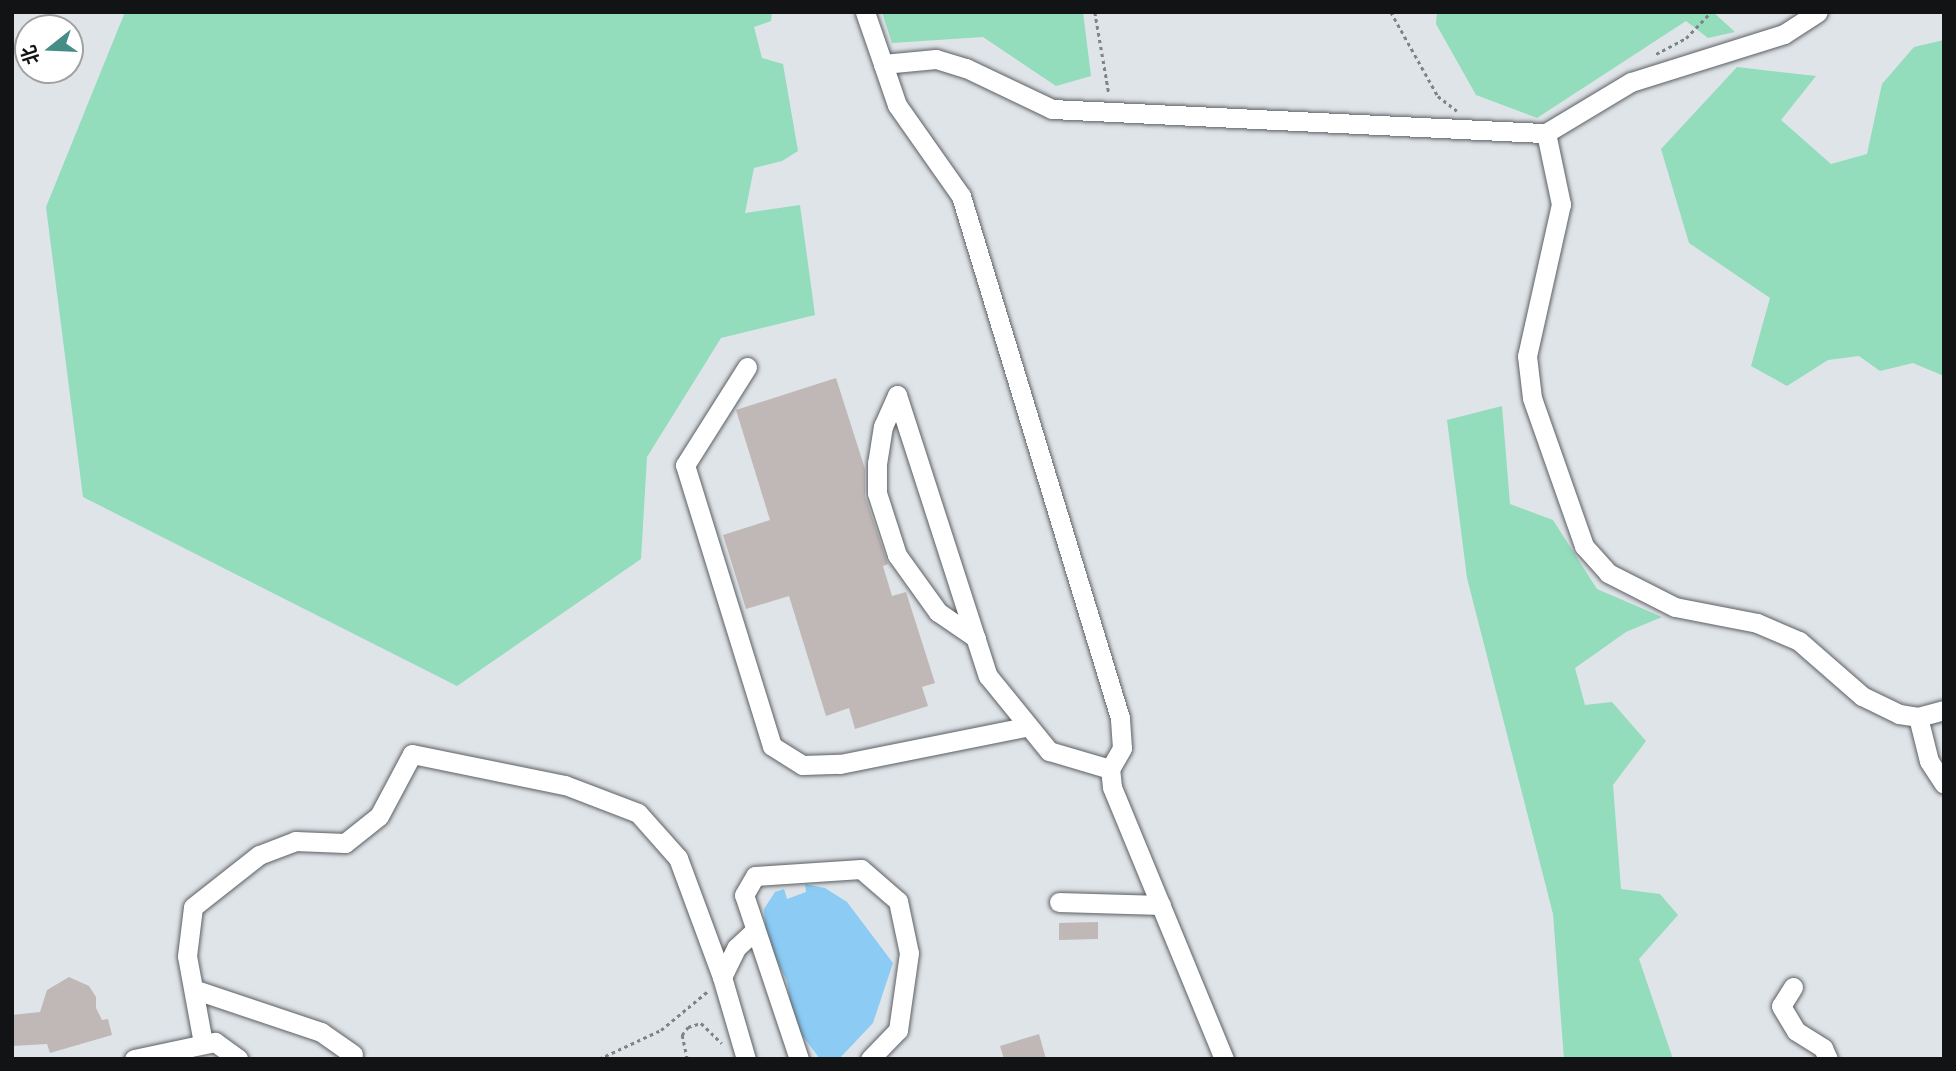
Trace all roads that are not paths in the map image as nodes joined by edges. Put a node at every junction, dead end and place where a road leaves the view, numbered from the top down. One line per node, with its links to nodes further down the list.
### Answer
1 (865, 12): 3 (street)
2 (1818, 12): 4 (street)
3 (883, 64): 4 (street); 10 (street)
4 (1546, 133): 8 (street)
5 (747, 367): 9 (street)
6 (976, 638): 6 (street); 9 (street)
7 (1944, 710): 8 (street)
8 (1919, 717): 11 (street)
9 (1026, 727): 10 (street)
10 (1110, 769): 13 (street)
11 (1944, 784)
12 (1059, 902): 13 (street)
13 (1161, 905): 25 (street)
14 (754, 931): 15 (street); 23 (street); 24 (street)
15 (722, 977): 17 (street); 22 (street)
16 (1793, 987): 26 (street)
17 (196, 990): 18 (street); 19 (street)
18 (204, 1043): 20 (street); 21 (street)
19 (353, 1054)
20 (134, 1059)
21 (238, 1059)
22 (746, 1059)
23 (799, 1059)
24 (870, 1059)
25 (1224, 1059)
26 (1828, 1059)

